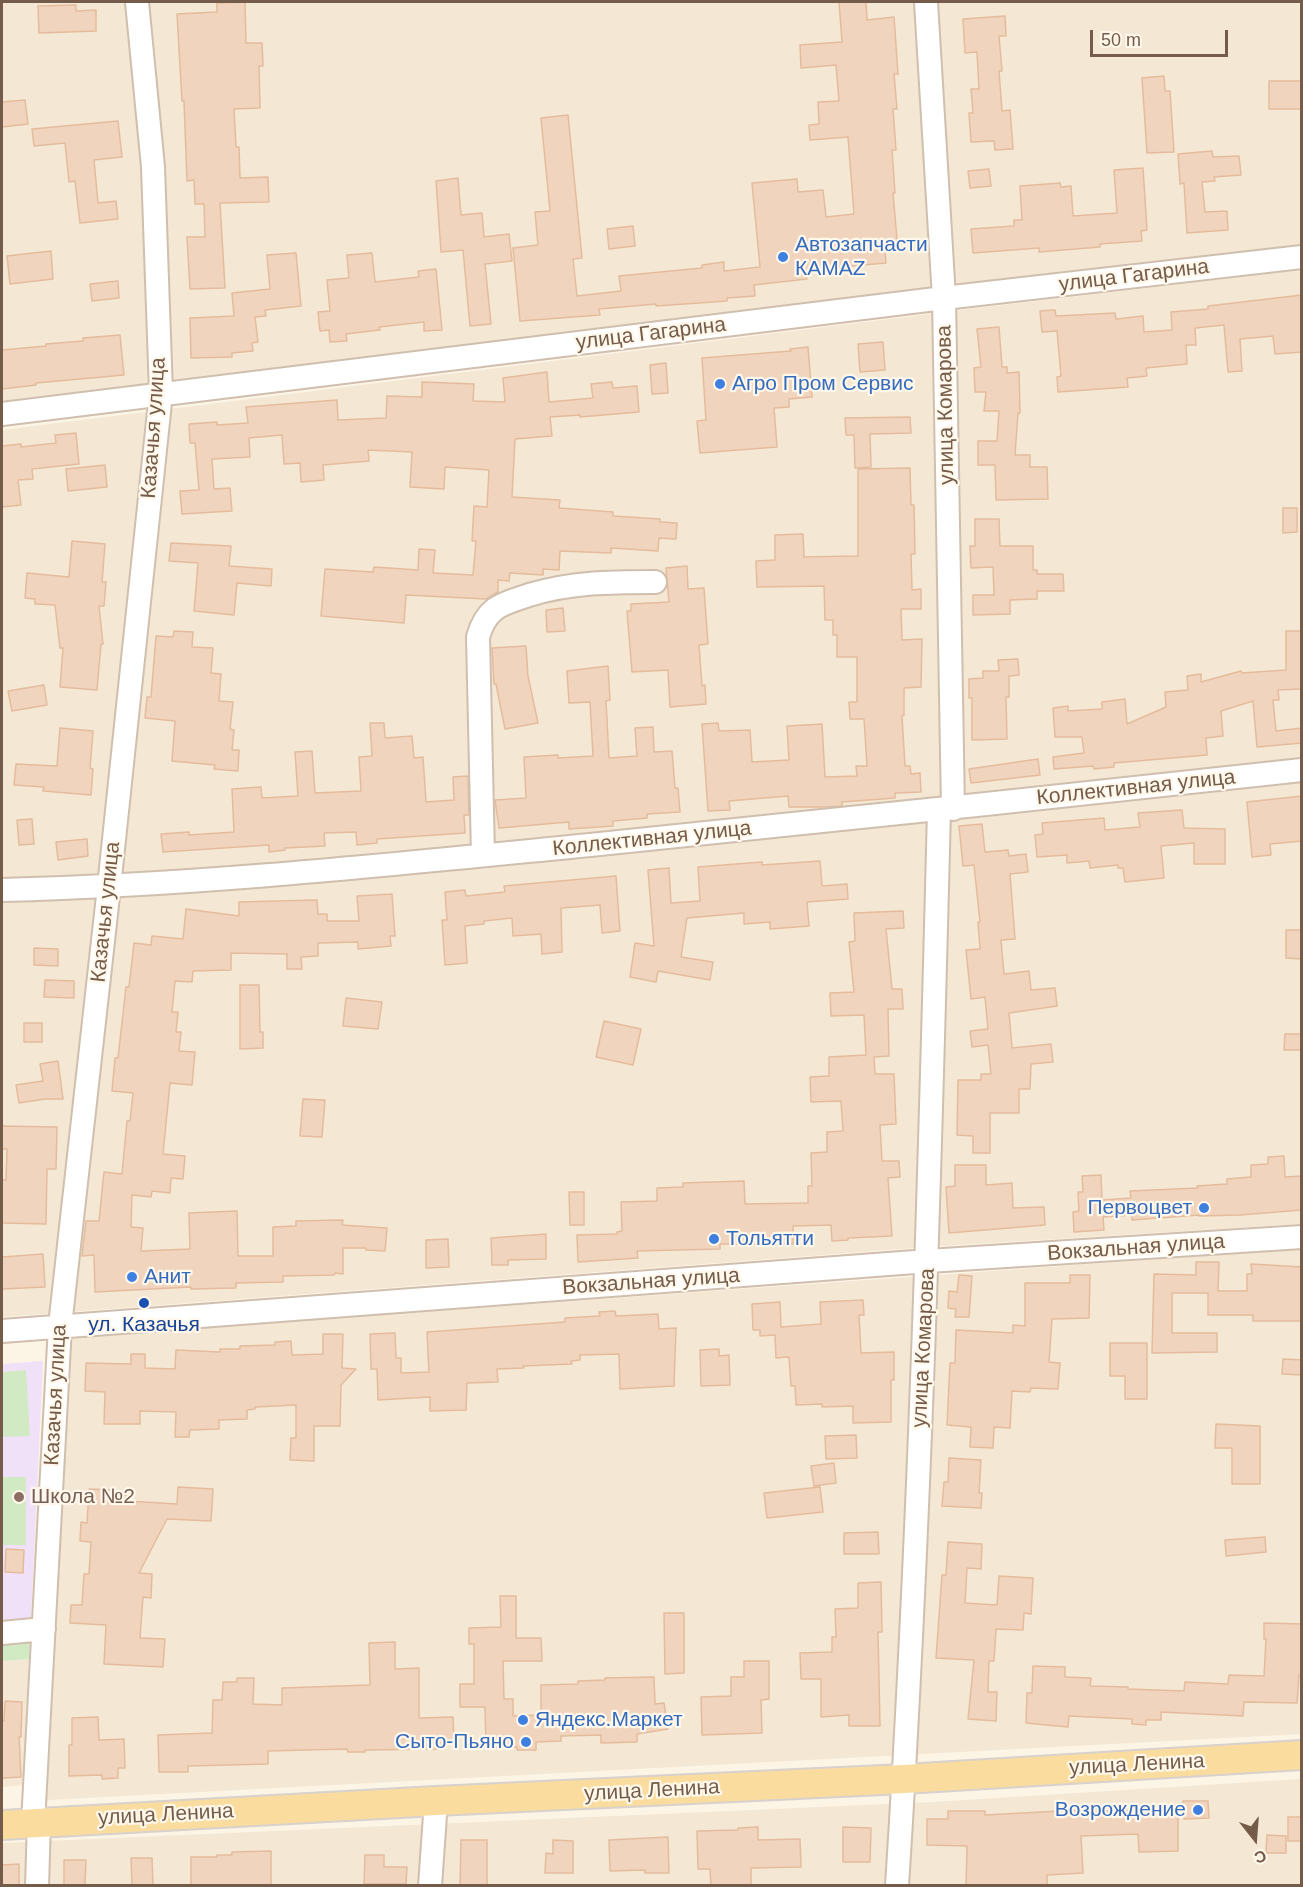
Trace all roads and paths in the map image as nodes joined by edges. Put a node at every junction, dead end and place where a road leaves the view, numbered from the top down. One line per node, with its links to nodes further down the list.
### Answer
1 (137, 2): 5 (street, Казачья улица)
2 (926, 2): 4 (street, улица Комарова)
3 (1302, 257): 4 (street, улица Гагарина)
4 (944, 298): 5 (street, улица Гагарина); 9 (street, улица Комарова)
5 (161, 393): 6 (street, улица Гагарина); 11 (street, Казачья улица)
6 (2, 414)
7 (655, 582): 10 (street)
8 (1302, 770): 9 (street, Коллективная улица)
9 (946, 809): 10 (street, Коллективная улица); 14 (street, улица Комарова)
10 (483, 855): 11 (street, Коллективная улица)
11 (109, 887): 12 (street, Коллективная улица); 15 (street, Казачья улица)
12 (2, 890)
13 (1302, 1237): 14 (street, Вокзальная улица)
14 (928, 1261): 15 (street, Вокзальная улица); 20 (street, улица Комарова)
15 (60, 1326): 16 (street, Вокзальная улица); 17 (street, Казачья улица)
16 (2, 1330)
17 (44, 1629): 18 (street); 22 (street, Казачья улица)
18 (2, 1633)
19 (1302, 1755): 20 (main road, улица Ленина)
20 (904, 1779): 21 (main road, улица Ленина); 26 (street, улица Комарова)
21 (436, 1801): 22 (main road, улица Ленина); 25 (street)
22 (36, 1823): 23 (main road, улица Ленина); 24 (street, Казачья улица)
23 (2, 1825)
24 (37, 1886)
25 (430, 1886)
26 (897, 1886)

